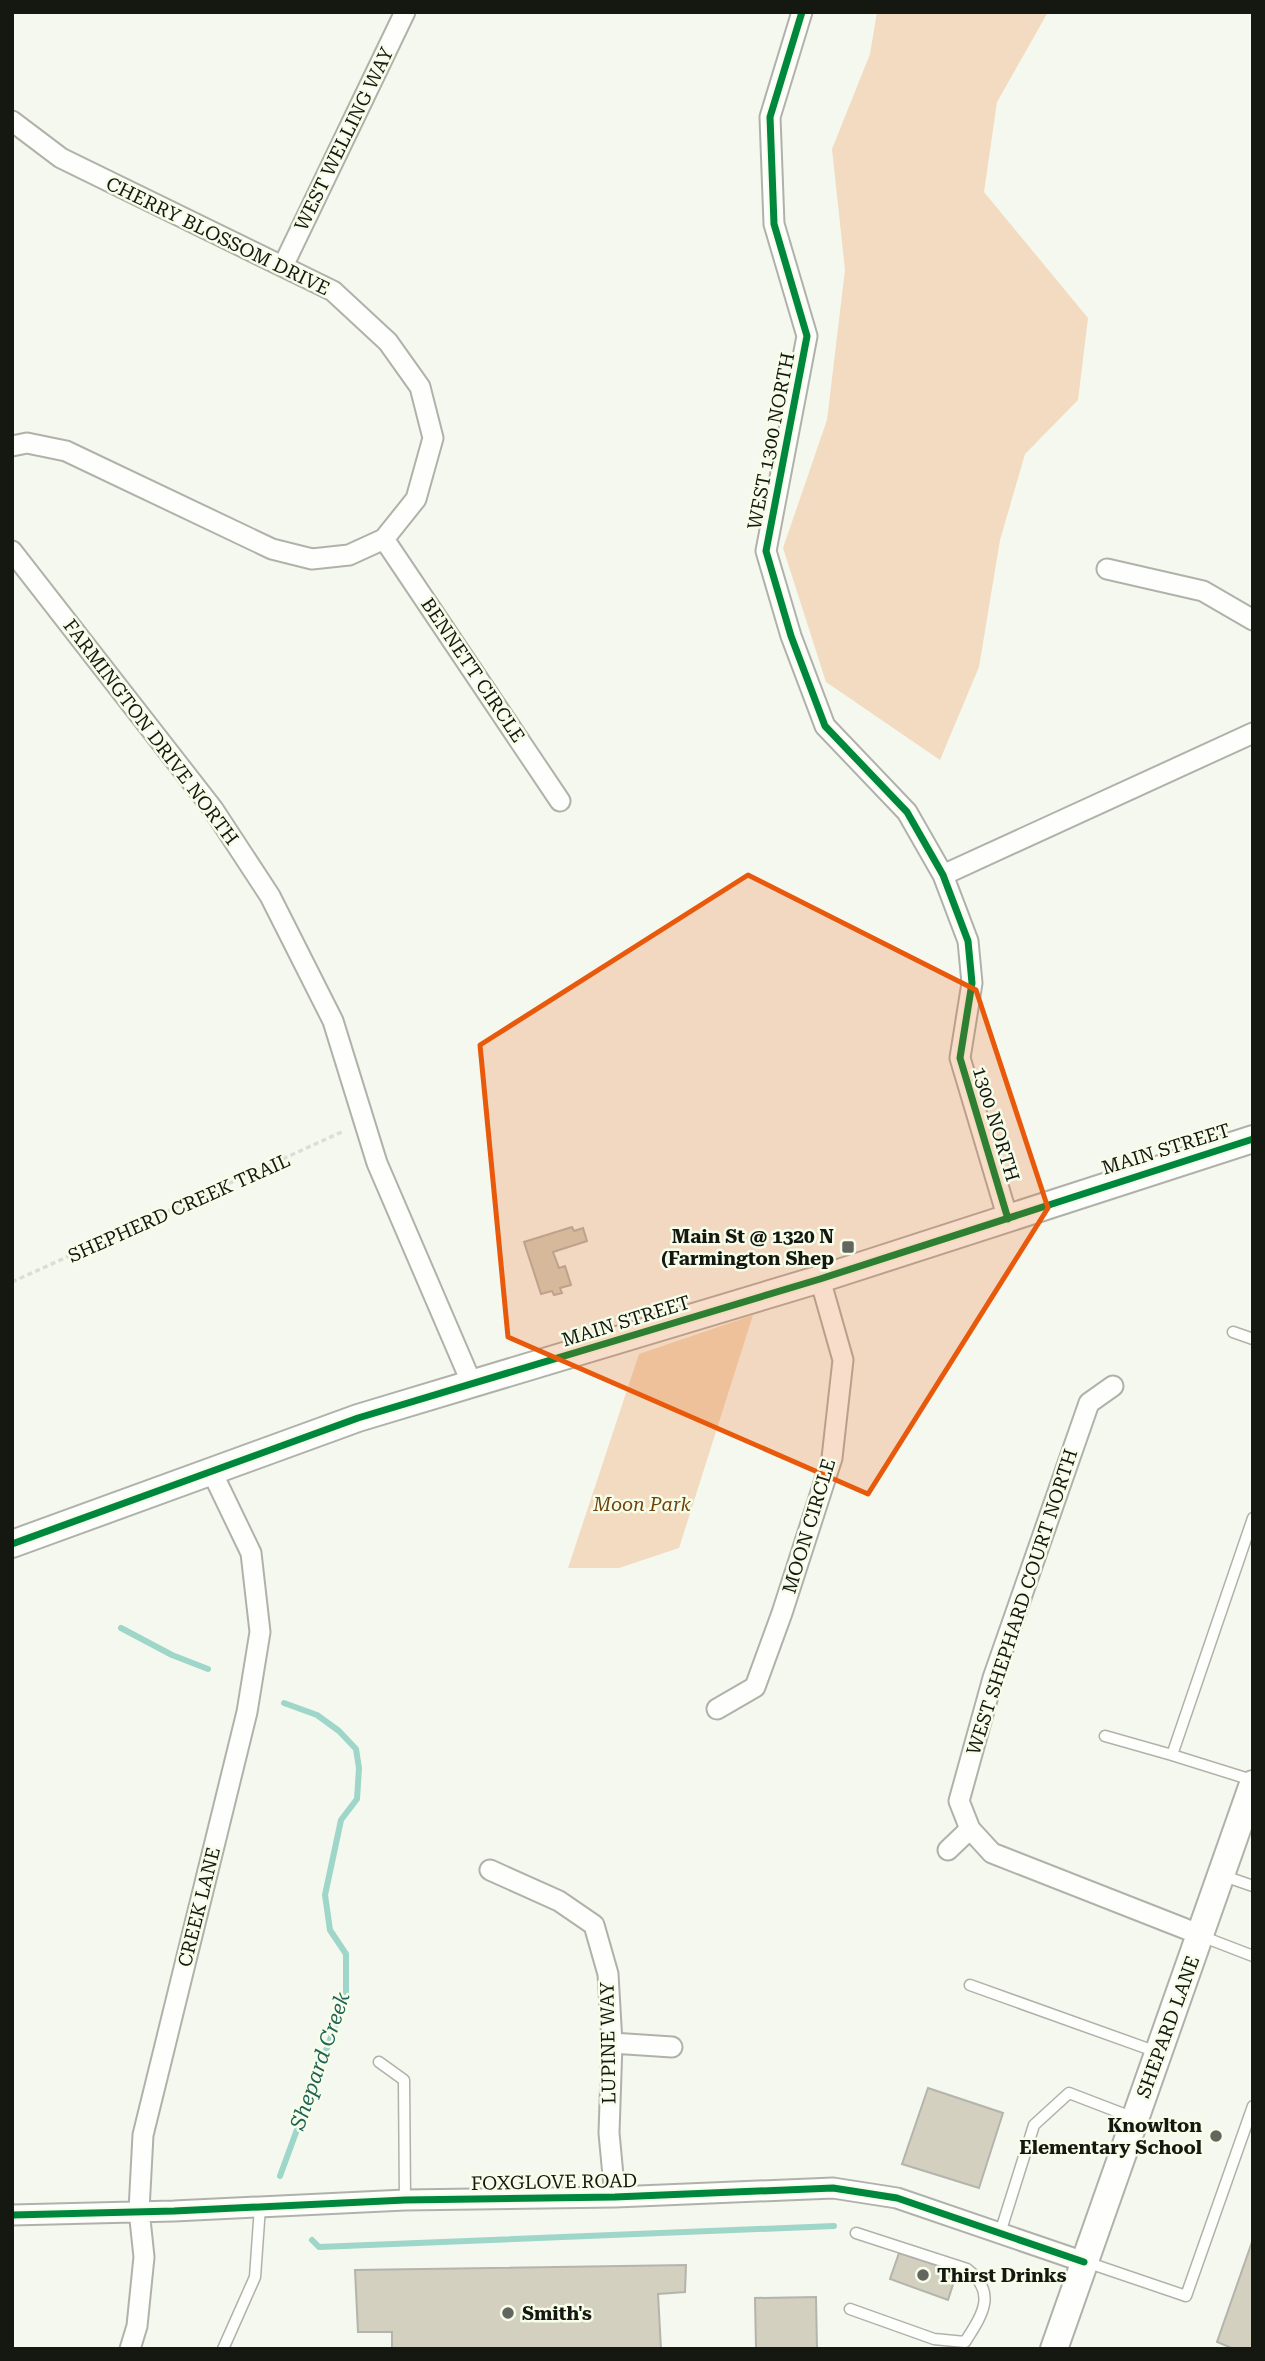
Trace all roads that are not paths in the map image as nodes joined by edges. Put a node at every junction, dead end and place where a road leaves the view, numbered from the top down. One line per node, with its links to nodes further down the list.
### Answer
1 (405, 12): 4 (street, WEST WELLING WAY)
2 (802, 12): 12 (street, WEST 1300 NORTH)
3 (12, 121): 4 (street, CHERRY BLOSSOM DRIVE)
4 (283, 266): 6 (street, CHERRY BLOSSOM DRIVE)
5 (12, 446): 6 (street, CHERRY BLOSSOM DRIVE)
6 (384, 539): 11 (street, BENNETT CIRCLE)
7 (12, 551): 18 (street, FARMINGTON DRIVE NORTH)
8 (1107, 569): 9 (street)
9 (1253, 620)
10 (1253, 733): 12 (street)
11 (561, 801)
12 (943, 875): 14 (street, 1300 NORTH)
13 (1253, 1139): 14 (main road, MAIN STREET)
14 (1008, 1219): 15 (main road, MAIN STREET)
15 (820, 1279): 18 (main road, MAIN STREET); 23 (street, MOON CIRCLE)
16 (1233, 1332): 17 (lane)
17 (1253, 1339)
18 (472, 1384): 20 (main road, MAIN STREET)
19 (1113, 1386): 27 (street, WEST SHEPHARD COURT NORTH)
20 (212, 1472): 22 (main road, MAIN STREET); 44 (street, CREEK LANE)
21 (1253, 1518): 25 (lane)
22 (12, 1544)
23 (718, 1709)
24 (1105, 1736): 25 (lane)
25 (1172, 1755): 26 (lane)
26 (1253, 1782): 30 (main road, SHEPARD LANE)
27 (970, 1829): 28 (street); 32 (street)
28 (948, 1850)
29 (490, 1870): 35 (street, LUPINE WAY)
30 (1221, 1875): 31 (lane); 32 (main road, SHEPARD LANE)
31 (1253, 1886)
32 (1200, 1935): 33 (lane); 37 (main road, SHEPARD LANE)
33 (1253, 1956)
34 (970, 1985): 37 (lane)
35 (612, 2043): 36 (street); 41 (street, LUPINE WAY)
36 (673, 2048)
37 (1158, 2053): 40 (main road, SHEPARD LANE)
38 (379, 2062): 42 (lane)
39 (1253, 2106): 48 (lane)
40 (1136, 2118): 47 (lane); 48 (main road, SHEPARD LANE)
41 (615, 2197): 42 (street, FOXGLOVE ROAD); 47 (street, FOXGLOVE ROAD)
42 (405, 2200): 43 (street, FOXGLOVE ROAD)
43 (260, 2207): 44 (street, FOXGLOVE ROAD); 51 (lane)
44 (139, 2210): 45 (street, FOXGLOVE ROAD); 50 (street, CREEK LANE)
45 (12, 2215)
46 (856, 2233): 49 (lane)
47 (1000, 2233): 48 (street, FOXGLOVE ROAD)
48 (1084, 2262): 52 (main road, SHEPARD LANE)
49 (850, 2309)
50 (130, 2349)
51 (223, 2349)
52 (1054, 2349)

